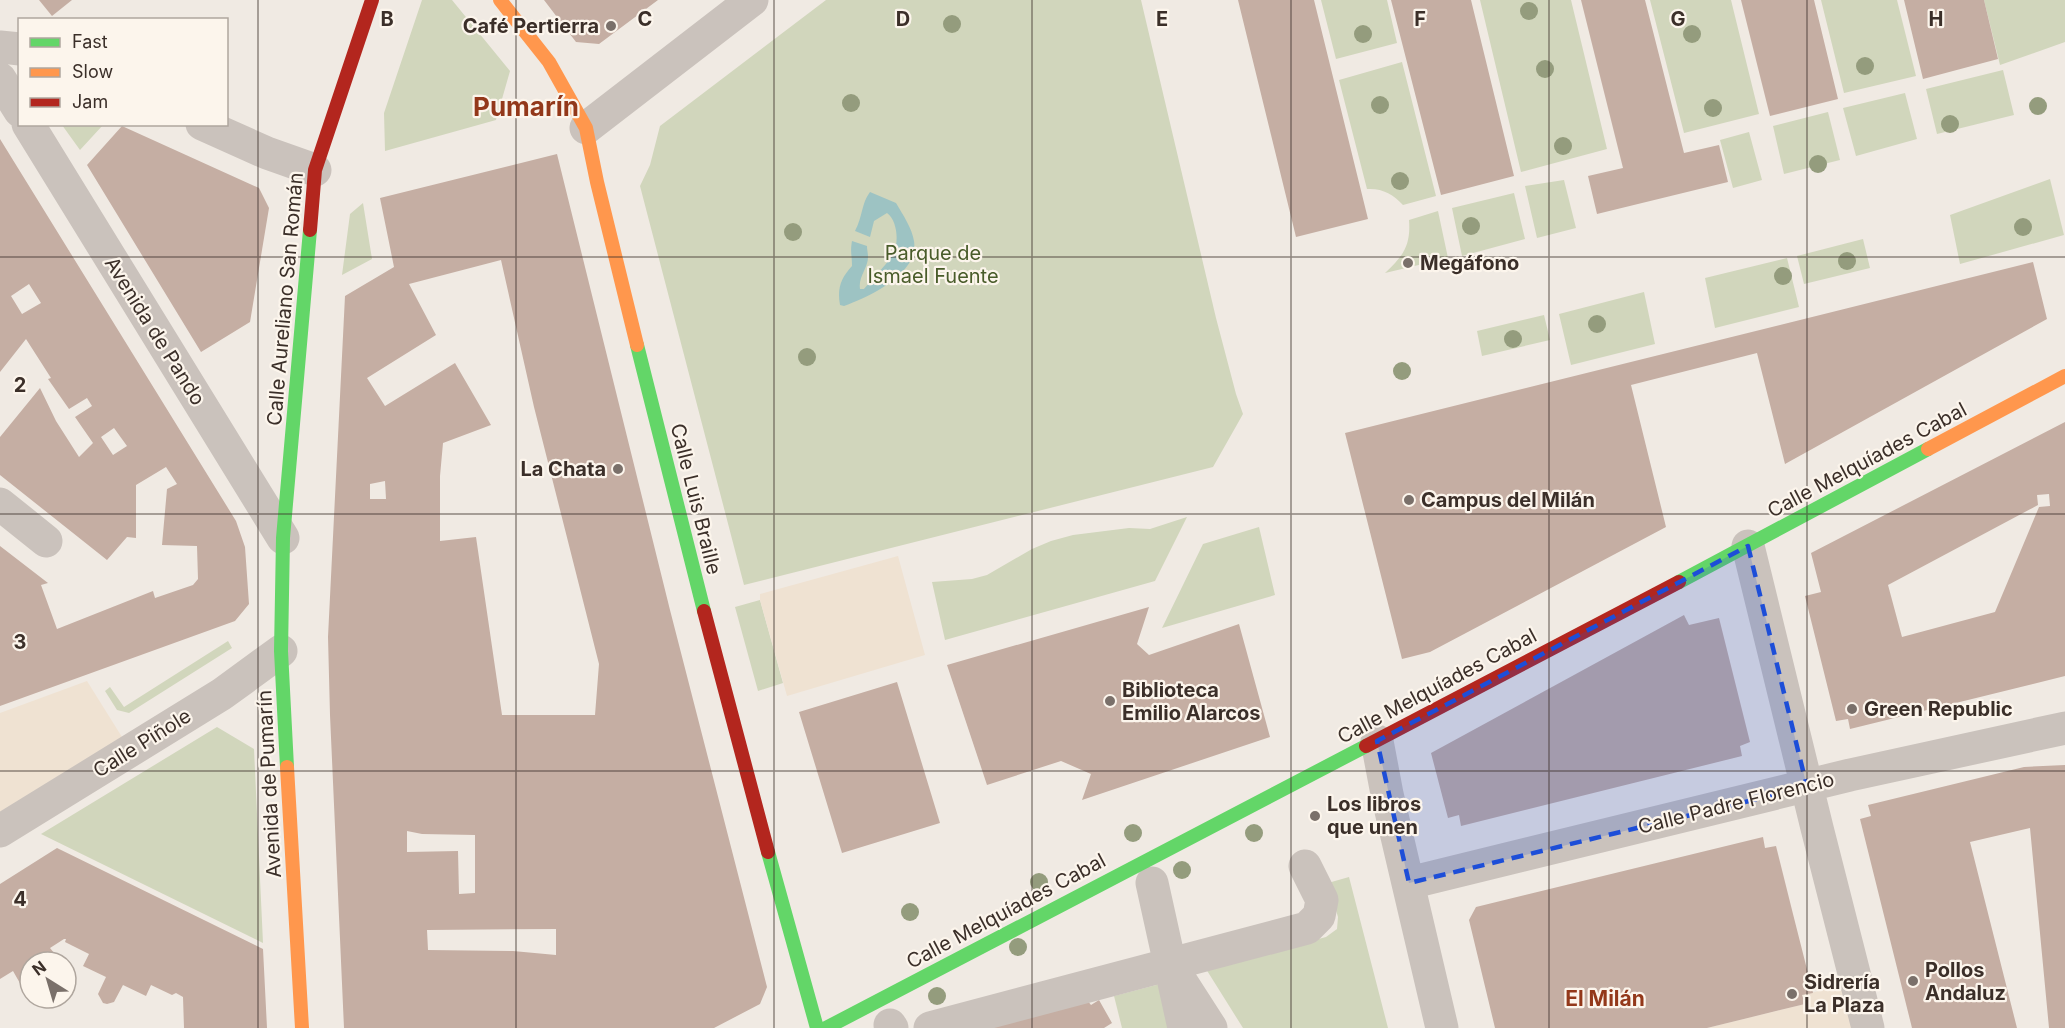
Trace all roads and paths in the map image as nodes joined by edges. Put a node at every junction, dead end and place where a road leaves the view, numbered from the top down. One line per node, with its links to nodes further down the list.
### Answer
1 (372, 0): 11 (street, Calle Aureliano San Román)
2 (500, 0): 10 (street, Calle Luis Braille)
3 (752, 0): 10 (street)
4 (0, 46): 5 (street)
5 (18, 48)
6 (0, 79): 7 (street)
7 (18, 108)
8 (29, 126): 14 (street, Avenida de Pando)
9 (206, 126): 11 (street)
10 (586, 128): 27 (street, Calle Luis Braille)
11 (315, 171): 14 (street, Calle Aureliano San Román)
12 (2065, 376): 16 (street, Calle Melquíades Cabal)
13 (0, 504): 15 (street)
14 (283, 538): 17 (street, Avenida de Pumarín)
15 (46, 541)
16 (1748, 546): 19 (street, Calle Melquíades Cabal); 20 (street)
17 (280, 651): 21 (street, Calle Piñole); 26 (street, Avenida de Pumarín)
18 (2065, 728): 20 (street, Calle Padre Florencio)
19 (1377, 741): 24 (street); 28 (street, Calle Melquíades Cabal)
20 (1807, 787): 24 (street, Calle Padre Florencio); 33 (street)
21 (0, 831)
22 (1305, 866): 25 (street)
23 (1152, 883): 25 (street)
24 (1409, 883): 32 (street)
25 (1169, 964): 29 (street); 30 (street); 31 (street)
26 (302, 1028)
27 (817, 1028)
28 (826, 1028)
29 (930, 1028)
30 (1184, 1028)
31 (1212, 1028)
32 (1442, 1028)
33 (1868, 1028)

